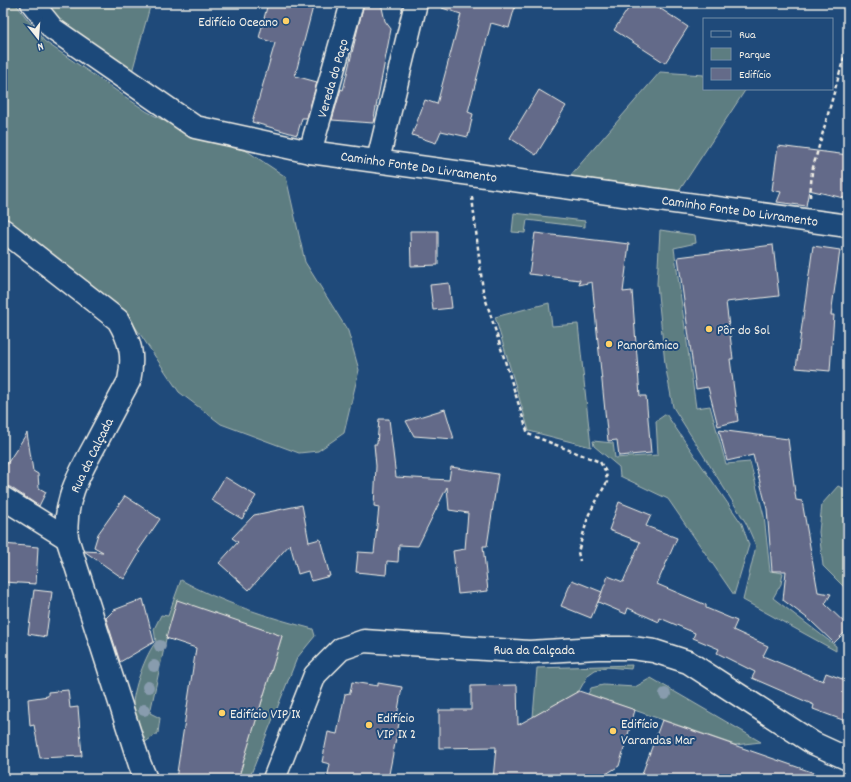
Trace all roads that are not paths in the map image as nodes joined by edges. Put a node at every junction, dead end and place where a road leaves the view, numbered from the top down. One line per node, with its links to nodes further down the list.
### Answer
1 (32, 3): 4 (street, Caminho Fonte Do Livramento)
2 (352, 3): 4 (street, Vereda do Paço)
3 (416, 3): 5 (street)
4 (310, 152): 5 (street, Caminho Fonte Do Livramento)
5 (378, 160): 6 (street, Caminho Fonte Do Livramento)
6 (848, 226)
7 (3, 230): 9 (street, Rua da Calçada)
8 (3, 498): 9 (street)
9 (67, 538): 11 (street, Rua da Calçada)
10 (848, 759): 12 (street, Rua da Calçada)
11 (146, 779)
12 (274, 779)

